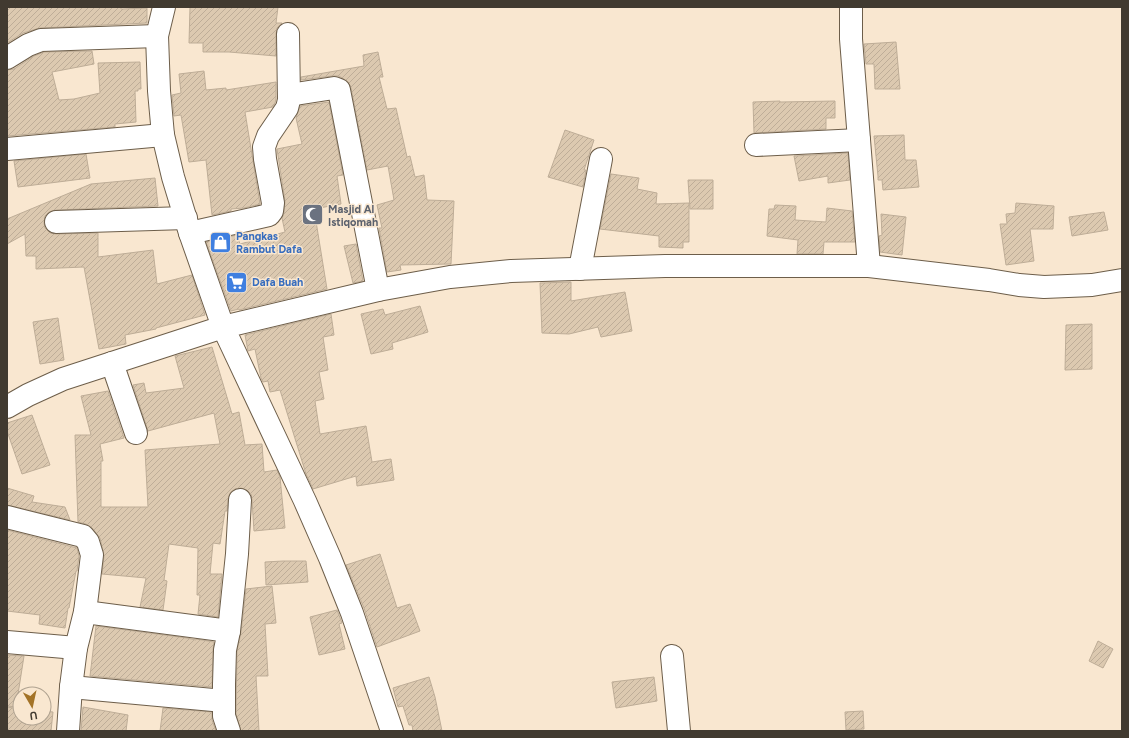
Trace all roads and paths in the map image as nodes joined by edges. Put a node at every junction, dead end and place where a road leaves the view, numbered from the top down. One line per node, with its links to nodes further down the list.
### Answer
1 (164, 7): 4 (street)
2 (851, 7): 8 (street)
3 (288, 34): 6 (street)
4 (156, 36): 5 (street); 7 (street)
5 (7, 58)
6 (289, 95): 13 (street); 17 (street)
7 (164, 135): 10 (street); 13 (street)
8 (859, 140): 9 (street); 14 (street)
9 (756, 145)
10 (7, 149)
11 (601, 158): 15 (street)
12 (56, 222): 13 (street)
13 (188, 225): 18 (street)
14 (869, 266): 15 (street); 16 (street)
15 (580, 268): 17 (street)
16 (1122, 280)
17 (378, 290): 18 (street)
18 (223, 327): 19 (street); 33 (street)
19 (112, 363): 20 (street); 21 (street)
20 (7, 407)
21 (136, 433)
22 (240, 500): 25 (street)
23 (7, 518): 24 (street)
24 (85, 612): 25 (street); 27 (street)
25 (230, 631): 30 (street)
26 (7, 642): 27 (street)
27 (76, 648): 29 (street)
28 (672, 656): 34 (street)
29 (71, 687): 30 (street); 31 (street)
30 (224, 701): 32 (street)
31 (68, 731)
32 (229, 731)
33 (392, 731)
34 (679, 731)

